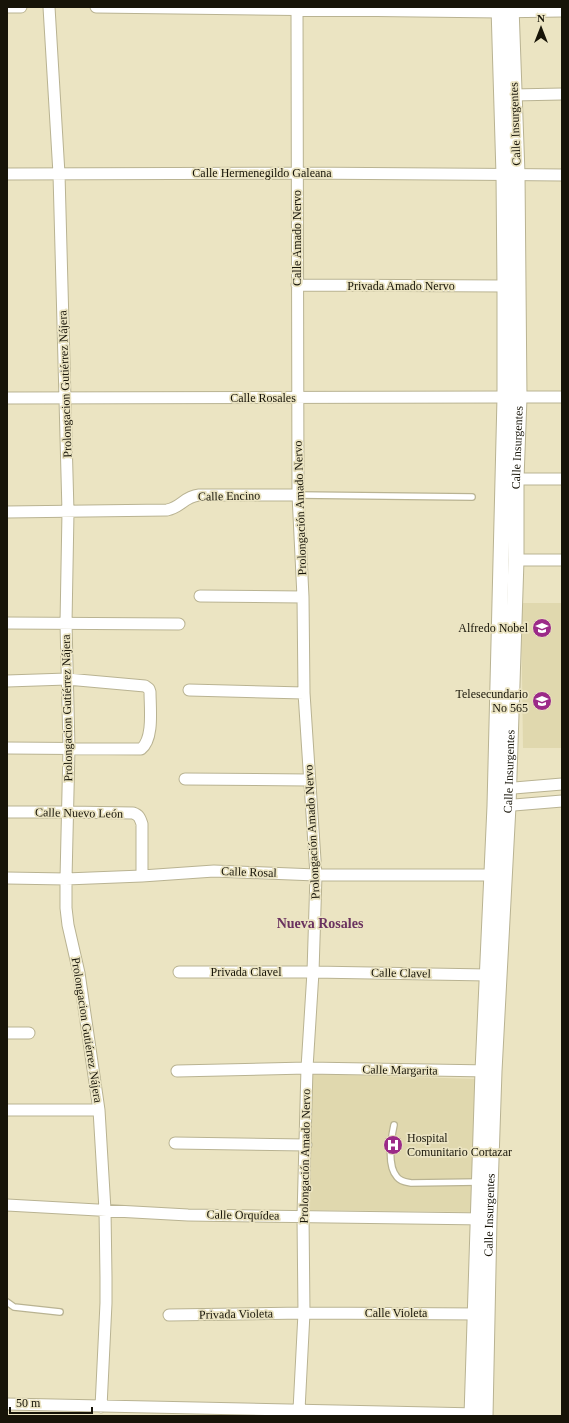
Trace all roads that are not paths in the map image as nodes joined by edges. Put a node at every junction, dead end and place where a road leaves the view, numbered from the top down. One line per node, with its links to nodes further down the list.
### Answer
1 (7, 7): 2 (street)
2 (21, 7)
3 (50, 7): 12 (street, Prolongacion Gutiérrez Nájera)
4 (96, 7): 5 (street)
5 (297, 8): 6 (street); 10 (street, Calle Amado Nervo)
6 (505, 9): 7 (street); 9 (main road, Calle Insurgentes); 13 (main road, Calle Insurgentes)
7 (562, 11)
8 (562, 94): 9 (street)
9 (513, 95): 13 (main road, Calle Insurgentes)
10 (297, 173): 12 (street, Calle Hermenegildo Galeana); 13 (street, Calle Hermenegildo Galeana); 15 (street, Calle Amado Nervo)
11 (7, 174): 12 (street, Calle Hermenegildo Galeana)
12 (59, 174): 20 (street, Prolongacion Gutiérrez Nájera)
13 (510, 174): 14 (street, Calle Hermenegildo Galeana); 16 (main road, Calle Insurgentes); 21 (main road, Calle Insurgentes)
14 (562, 175)
15 (297, 285): 16 (street, Privada Amado Nervo); 17 (street, Calle Amado Nervo)
16 (505, 286): 21 (main road, Calle Insurgentes)
17 (298, 397): 20 (street, Calle Rosales); 21 (street, Calle Rosales); 24 (street, Prolongación Amado Nervo)
18 (562, 397): 21 (street, Calle Rosales)
19 (7, 398): 20 (street, Calle Rosales)
20 (66, 398): 27 (street, Prolongacion Gutiérrez Nájera)
21 (512, 398): 23 (main road, Calle Insurgentes); 44 (main road, Calle Insurgentes)
22 (562, 478): 23 (street)
23 (516, 479): 28 (main road, Calle Insurgentes)
24 (298, 495): 25 (lane); 27 (street, Calle Encino); 31 (street, Prolongación Amado Nervo)
25 (472, 497)
26 (7, 512): 27 (street, Calle Encino)
27 (68, 512): 33 (street, Prolongacion Gutiérrez Nájera)
28 (516, 560): 29 (street); 44 (main road, Calle Insurgentes)
29 (562, 560)
30 (200, 596): 31 (street)
31 (303, 597): 38 (street, Prolongación Amado Nervo)
32 (7, 623): 33 (street)
33 (66, 623): 34 (street); 35 (street, Prolongacion Gutiérrez Nájera)
34 (179, 624)
35 (68, 679): 36 (street); 40 (street, Prolongacion Gutiérrez Nájera); 40 (street)
36 (7, 681)
37 (189, 690): 38 (street)
38 (304, 693): 42 (street, Prolongación Amado Nervo)
39 (7, 748): 40 (street)
40 (69, 748): 48 (street, Prolongacion Gutiérrez Nájera)
41 (185, 779): 42 (street)
42 (309, 780): 49 (street, Prolongación Amado Nervo)
43 (562, 784): 44 (street)
44 (502, 789): 46 (main road, Calle Insurgentes)
45 (562, 801): 46 (street)
46 (502, 806): 50 (main road, Calle Insurgentes)
47 (7, 812): 48 (street, Calle Nuevo León)
48 (68, 812): 51 (street, Calle Nuevo León); 53 (street, Prolongacion Gutiérrez Nájera)
49 (316, 874): 50 (street, Calle Rosal); 51 (street, Calle Rosal); 55 (street, Prolongación Amado Nervo)
50 (498, 875): 56 (main road, Calle Insurgentes); 61 (main road, Calle Insurgentes)
51 (142, 876): 53 (street, Calle Rosal)
52 (7, 878): 53 (street, Calle Rosal)
53 (66, 878): 63 (street, Prolongacion Gutiérrez Nájera)
54 (179, 972): 55 (street, Privada Clavel)
55 (313, 972): 56 (street, Calle Clavel); 59 (street, Prolongación Amado Nervo)
56 (488, 975): 61 (main road, Calle Insurgentes)
57 (7, 1033): 58 (street)
58 (29, 1033)
59 (307, 1068): 60 (street, Calle Margarita); 61 (street, Calle Margarita); 66 (street, Prolongación Amado Nervo)
60 (177, 1071)
61 (488, 1071): 67 (main road, Calle Insurgentes); 71 (main road, Calle Insurgentes)
62 (7, 1110): 63 (street)
63 (99, 1110): 69 (street, Prolongacion Gutiérrez Nájera)
64 (394, 1125): 67 (lane)
65 (175, 1143): 66 (street)
66 (306, 1145): 70 (street, Prolongación Amado Nervo)
67 (479, 1182): 71 (main road, Calle Insurgentes)
68 (7, 1205): 69 (street, Calle Orquídea)
69 (105, 1210): 70 (street, Calle Orquídea); 78 (street, Prolongacion Gutiérrez Nájera)
70 (303, 1216): 71 (street, Calle Orquídea); 74 (street, Prolongación Amado Nervo)
71 (483, 1219): 75 (main road, Calle Insurgentes)
72 (7, 1302): 73 (lane)
73 (60, 1312)
74 (304, 1313): 75 (street, Calle Violeta); 76 (street, Privada Violeta); 79 (street, Prolongación Amado Nervo)
75 (481, 1314): 80 (main road, Calle Insurgentes)
76 (169, 1315)
77 (7, 1404): 78 (street)
78 (101, 1407): 79 (street)
79 (299, 1410): 80 (street)
80 (478, 1415)

